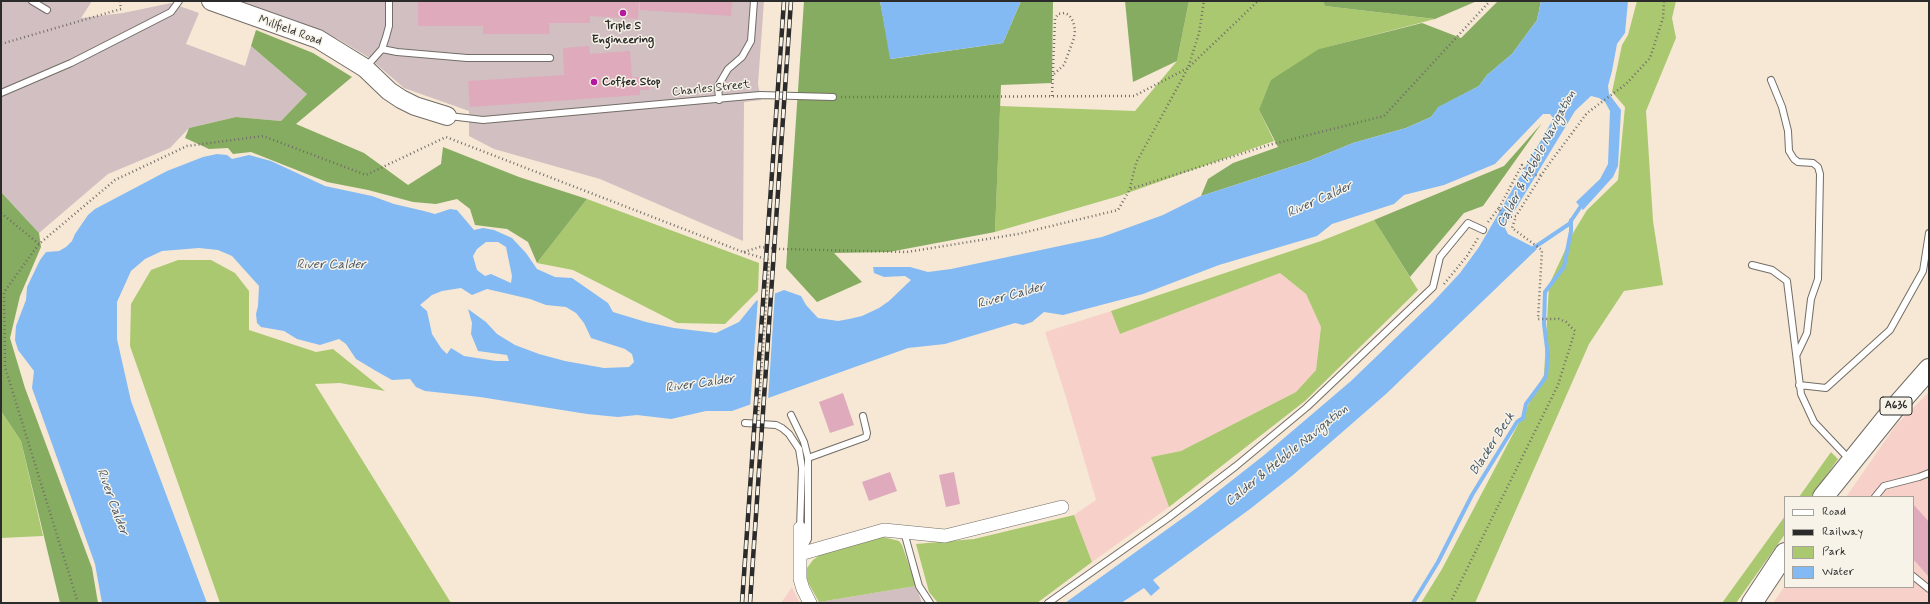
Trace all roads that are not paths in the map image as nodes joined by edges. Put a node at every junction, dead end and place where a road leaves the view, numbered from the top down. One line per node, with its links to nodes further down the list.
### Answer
1 (32, 1): 6 (lane)
2 (179, 1): 11 (lane)
3 (211, 1): 9 (street, Millfield Road)
4 (389, 1): 7 (lane)
5 (754, 1): 13 (lane)
6 (47, 10)
7 (382, 49): 8 (lane); 9 (lane)
8 (550, 58)
9 (365, 68): 14 (street, Millfield Road)
10 (1771, 80): 18 (lane)
11 (1, 93)
12 (833, 97): 13 (lane, Charles Street)
13 (719, 100): 14 (lane, Charles Street)
14 (447, 116)
15 (1483, 230): 38 (lane)
16 (1929, 233): 20 (lane)
17 (1752, 265): 18 (lane)
18 (1797, 354): 20 (lane)
19 (1929, 369): 25 (main road, A636)
20 (1799, 386): 25 (lane)
21 (791, 415): 24 (lane)
22 (863, 416): 24 (lane)
23 (745, 423): 30 (lane)
24 (808, 458): 32 (lane)
25 (1852, 462): 27 (main road, A636)
26 (1929, 472): 28 (lane)
27 (1824, 496)
28 (1876, 496)
29 (1062, 506): 31 (street)
30 (800, 528): 32 (street)
31 (904, 532): 32 (street); 37 (lane)
32 (800, 554): 36 (street)
33 (1784, 555): 39 (main road)
34 (1914, 577): 35 (lane)
35 (1929, 589)
36 (810, 603)
37 (930, 603)
38 (1048, 603)
39 (1752, 603)

